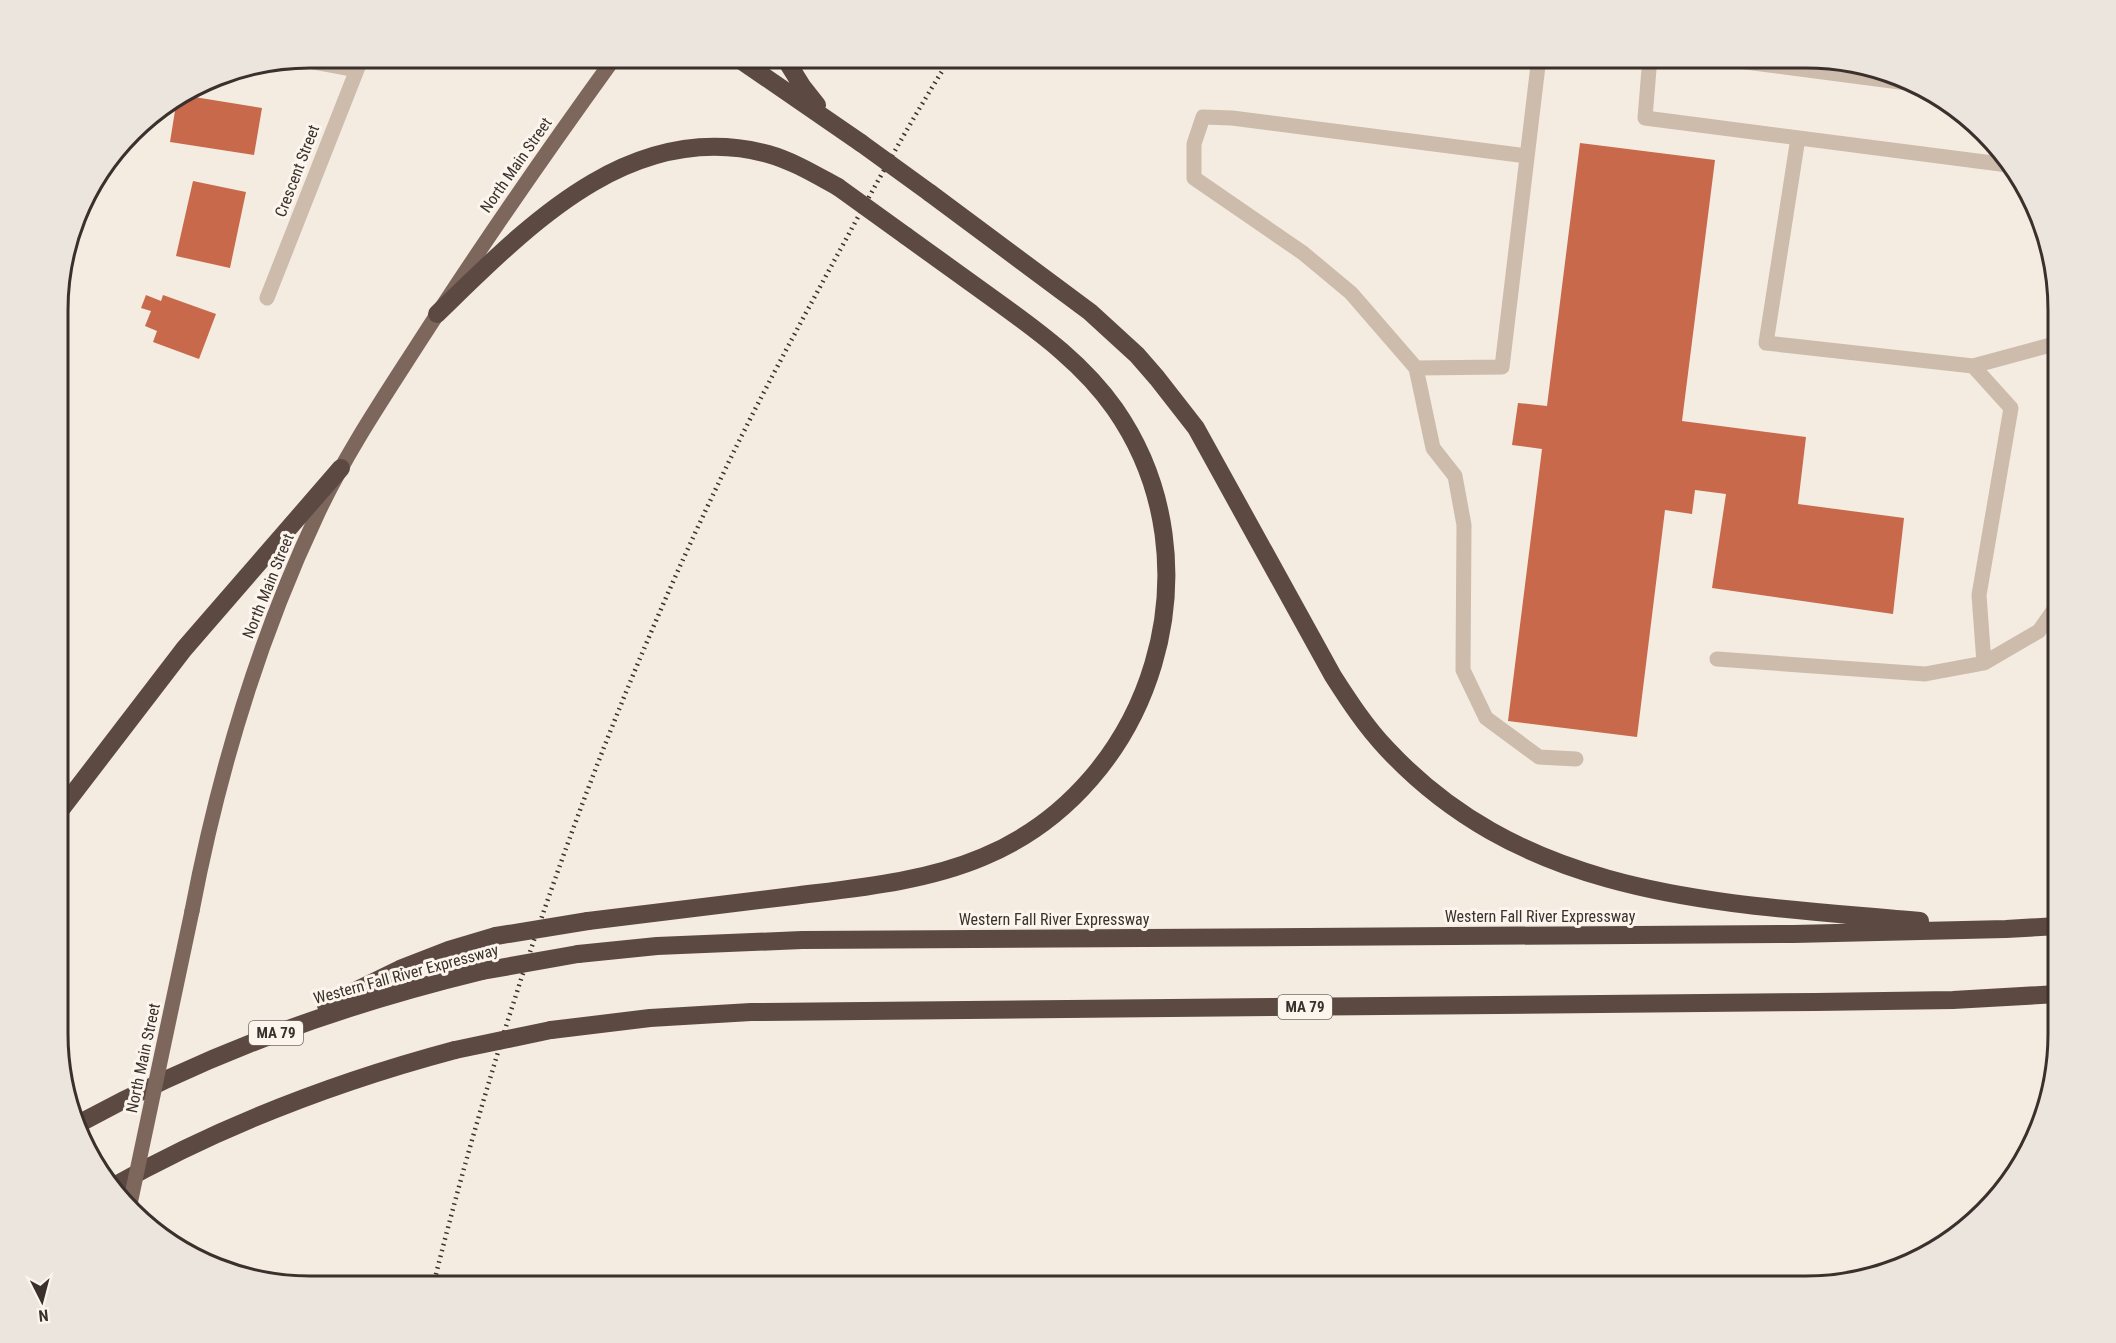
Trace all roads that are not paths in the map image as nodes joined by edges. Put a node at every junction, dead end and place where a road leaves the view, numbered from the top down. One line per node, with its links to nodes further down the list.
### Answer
1 (357, 68): 11 (street, Crescent Street)
2 (607, 68): 12 (main road, North Main Street)
3 (752, 68): 7 (highway)
4 (791, 68): 7 (highway)
5 (1538, 68): 9 (street)
6 (1649, 68): 8 (street)
7 (833, 122): 23 (highway, bridge)
8 (1798, 138): 10 (street); 14 (street)
9 (1527, 156): 15 (street); 15 (street)
10 (2000, 164)
11 (267, 298)
12 (437, 314): 16 (main road, North Main Street); 25 (highway, bridge)
13 (2048, 346): 14 (street)
14 (1973, 366): 19 (street)
15 (1416, 368): 20 (street)
16 (341, 468): 21 (highway); 28 (main road, North Main Street, bridge)
17 (2048, 618): 19 (street)
18 (1717, 659): 19 (street)
19 (1984, 663)
20 (1576, 759)
21 (68, 800)
22 (2048, 927): 23 (highway, Western Fall River Expressway / MA 79)
23 (2006, 929): 25 (highway, Western Fall River Expressway / MA 79, bridge)
24 (2048, 995): 27 (highway, MA 79, bridge)
25 (248, 1043): 26 (highway, Western Fall River Expressway / MA 79)
26 (84, 1121)
27 (118, 1183)
28 (131, 1198)

